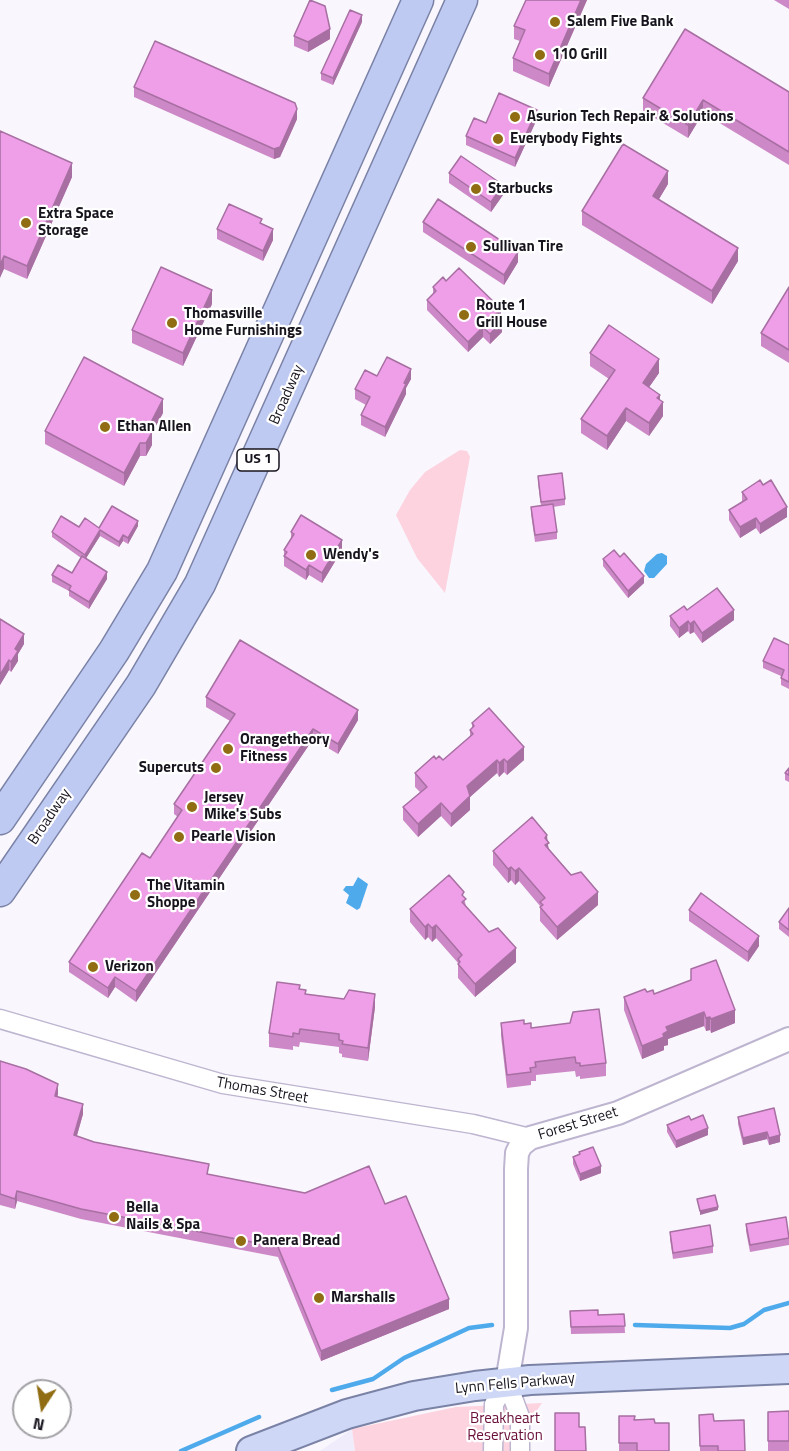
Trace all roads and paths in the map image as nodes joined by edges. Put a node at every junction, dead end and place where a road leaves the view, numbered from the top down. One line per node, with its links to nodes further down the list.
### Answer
1 (418, 0): 3 (highway, US 1)
2 (462, 0): 4 (highway, Broadway / US 1)
3 (0, 819)
4 (0, 891)
5 (0, 1019): 7 (street, Thomas Street)
6 (789, 1039): 7 (street, Forest Street)
7 (530, 1138): 9 (street, Forest Street)
8 (789, 1369): 9 (main road, Lynn Fells Parkway)
9 (507, 1382): 10 (main road, Lynn Fells Parkway); 11 (street, Forest Street); 12 (street, Forest Street)
10 (252, 1451)
11 (493, 1451)
12 (520, 1451)

